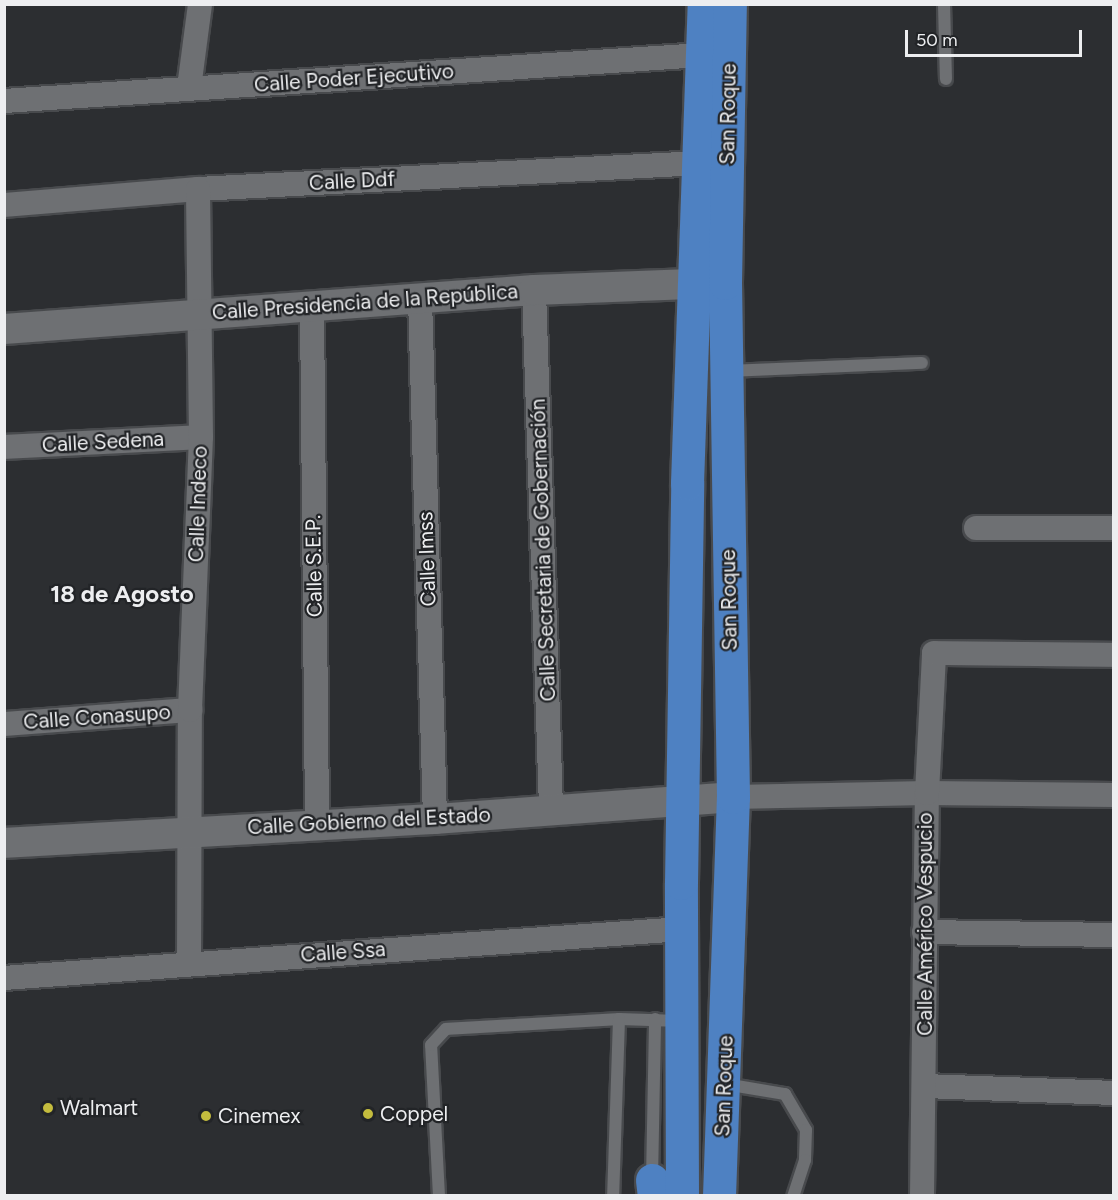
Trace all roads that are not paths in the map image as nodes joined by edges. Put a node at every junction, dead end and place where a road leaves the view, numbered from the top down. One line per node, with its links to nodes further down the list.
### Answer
1 (200, 4): 7 (street)
2 (704, 4): 5 (main road, San Roque)
3 (730, 4): 12 (main road, San Roque)
4 (944, 4): 6 (lane)
5 (703, 55): 7 (street, Calle Poder Ejecutivo); 9 (main road, San Roque)
6 (946, 79)
7 (189, 88): 8 (street, Calle Poder Ejecutivo)
8 (4, 102)
9 (700, 162): 10 (street, Calle Ddf); 13 (main road, San Roque)
10 (198, 189): 11 (street, Calle Ddf); 17 (street, Calle Indeco)
11 (4, 205)
12 (726, 283): 13 (street, Calle Presidencia de la República); 20 (main road, San Roque)
13 (693, 284): 14 (street, Calle Presidencia de la República); 31 (main road, San Roque)
14 (534, 290): 15 (street, Calle Presidencia de la República); 32 (street, Calle Secretaria de Gobernación)
15 (420, 298): 16 (street, Calle Presidencia de la República); 33 (street, Calle Imss)
16 (312, 308): 17 (street, Calle Presidencia de la República); 34 (street, Calle S.E.P.)
17 (201, 313): 18 (street, Calle Presidencia de la República); 21 (street, Calle Indeco)
18 (4, 329)
19 (922, 363): 20 (lane)
20 (727, 371): 30 (main road, San Roque)
21 (201, 437): 22 (street, Calle Sedena); 26 (street, Calle Indeco)
22 (4, 447)
23 (976, 528): 24 (street)
24 (1113, 528)
25 (1113, 655): 28 (street, Calle Américo Vespucio)
26 (190, 710): 27 (street, Calle Conasupo); 35 (street, Calle Indeco)
27 (4, 724)
28 (927, 793): 29 (street); 30 (street); 38 (street, Calle Américo Vespucio)
29 (1113, 795)
30 (733, 797): 31 (street, Calle Gobierno del Estado); 44 (main road, San Roque)
31 (682, 801): 32 (street, Calle Gobierno del Estado); 37 (main road, San Roque)
32 (550, 809): 33 (street, Calle Gobierno del Estado)
33 (435, 819): 34 (street, Calle Gobierno del Estado)
34 (317, 824): 35 (street, Calle Gobierno del Estado)
35 (188, 831): 36 (street, Calle Gobierno del Estado); 40 (street, Calle Indeco)
36 (4, 843)
37 (682, 930): 40 (street, Calle Ssa); 43 (main road, San Roque)
38 (924, 932): 39 (street); 45 (street, Calle Américo Vespucio)
39 (1113, 935)
40 (189, 962): 41 (street, Calle Ssa)
41 (4, 978)
42 (619, 1019): 43 (lane); 49 (lane); 50 (lane)
43 (669, 1020): 48 (lane); 51 (main road, San Roque)
44 (724, 1083): 47 (main road, San Roque); 54 (lane)
45 (924, 1086): 46 (street); 55 (street, Calle Américo Vespucio)
46 (1113, 1094)
47 (722, 1164): 52 (main road, San Roque); 53 (main road)
48 (653, 1190)
49 (440, 1196)
50 (613, 1196)
51 (682, 1196)
52 (719, 1196)
53 (732, 1196)
54 (793, 1196)
55 (922, 1196)

